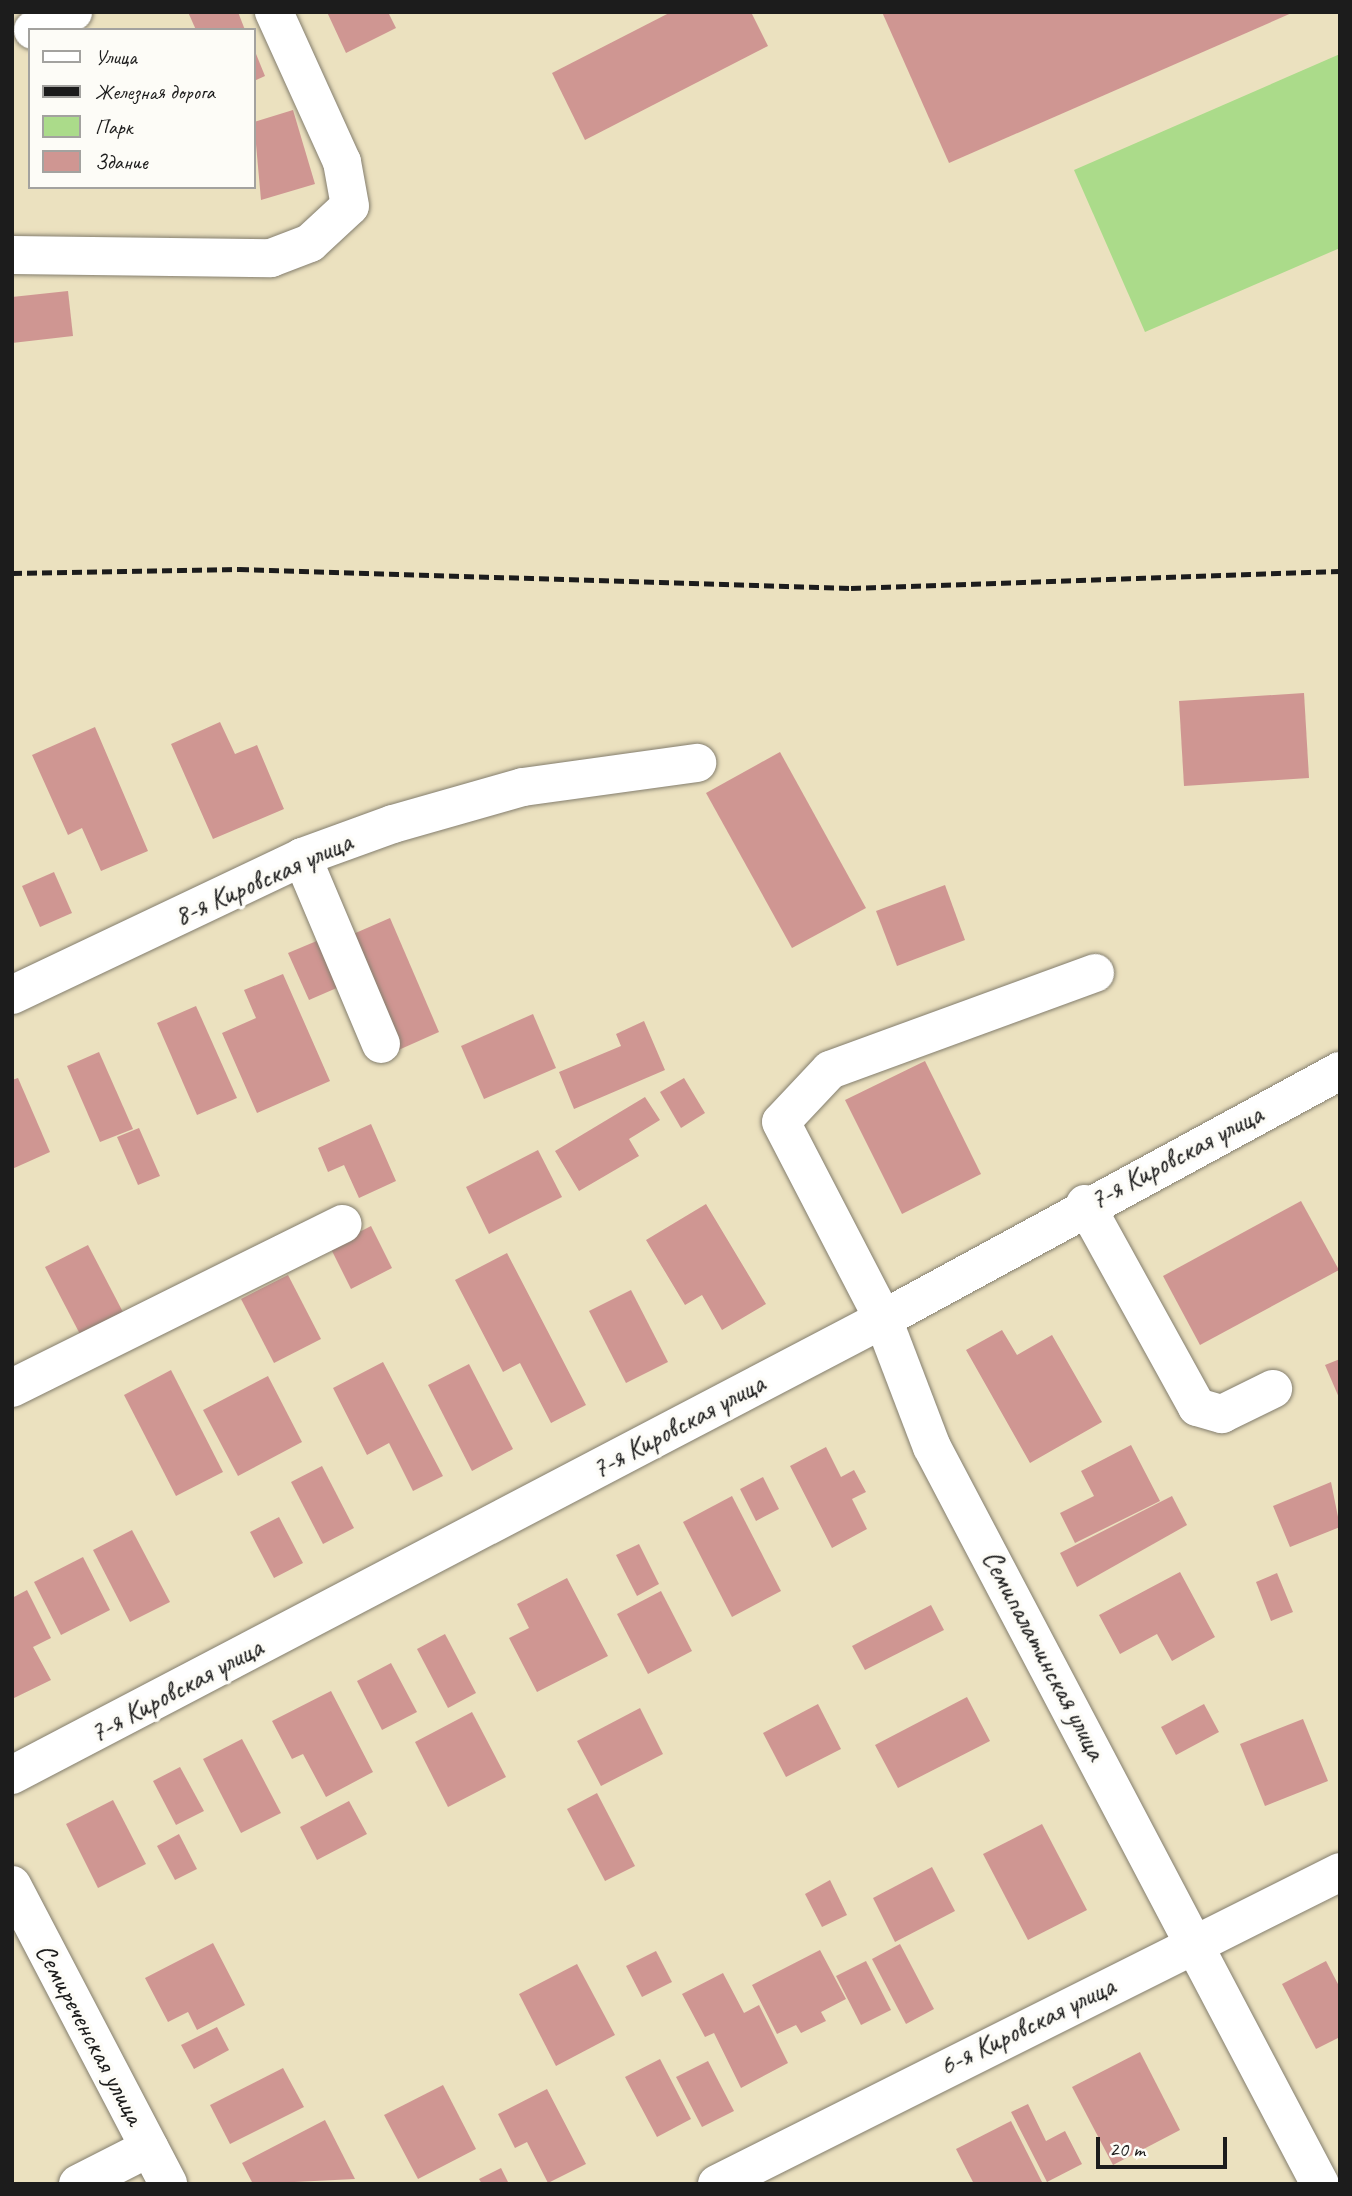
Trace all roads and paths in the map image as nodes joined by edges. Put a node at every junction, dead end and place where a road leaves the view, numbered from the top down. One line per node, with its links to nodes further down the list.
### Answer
1 (73, 12): 3 (street)
2 (274, 12): 4 (street)
3 (38, 28)
4 (12, 255)
5 (697, 763): 6 (street, 8-я Кировская улица)
6 (302, 857): 8 (street, 8-я Кировская улица); 9 (street)
7 (1095, 973): 13 (street, Семипалатинская улица)
8 (12, 995)
9 (382, 1044)
10 (1340, 1071): 11 (street, 7-я Кировская улица)
11 (1085, 1205): 13 (street, 7-я Кировская улица); 15 (street)
12 (343, 1224): 14 (street)
13 (883, 1319): 16 (street, 7-я Кировская улица); 19 (street, Семипалатинская улица)
14 (12, 1388)
15 (1273, 1389)
16 (12, 1775)
17 (1340, 1872): 19 (street, 6-я Кировская улица)
18 (12, 1885): 20 (street, Семиреченская улица)
19 (1196, 1942): 23 (street, 6-я Кировская улица); 24 (street, Семипалатинская улица)
20 (149, 2148): 21 (street); 22 (street, Семиреченская улица)
21 (78, 2184)
22 (168, 2184)
23 (717, 2184)
24 (1320, 2184)

